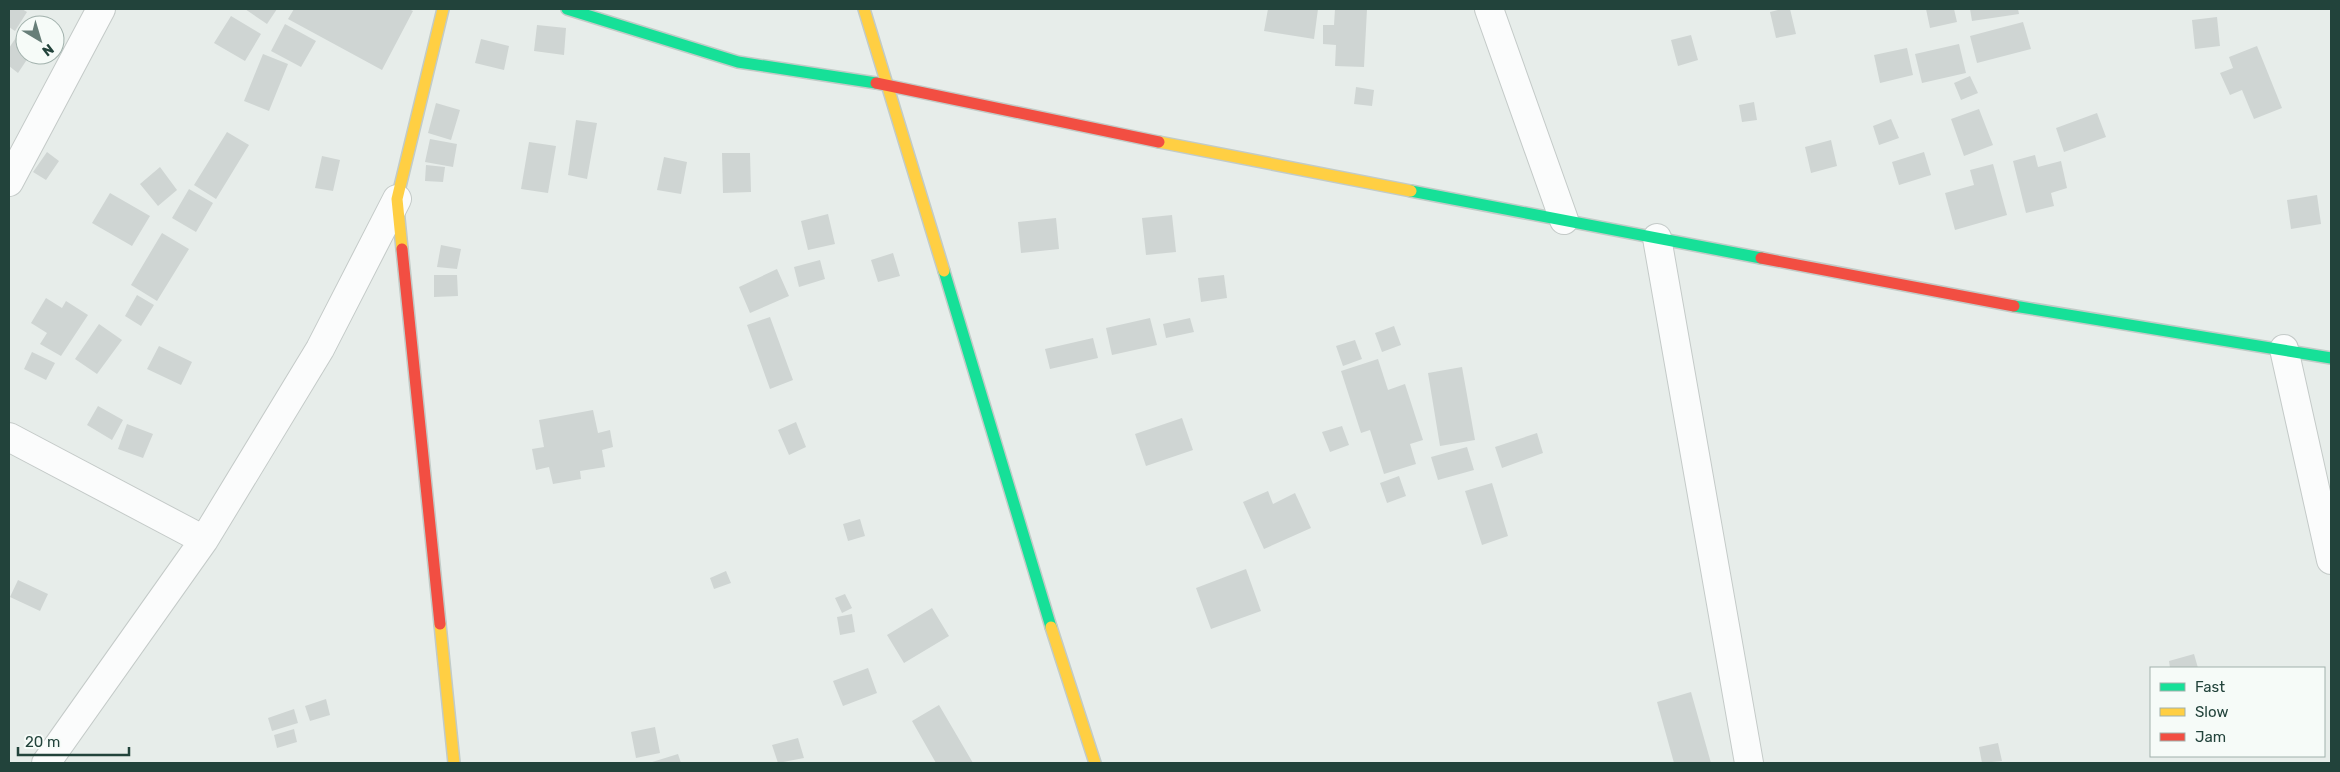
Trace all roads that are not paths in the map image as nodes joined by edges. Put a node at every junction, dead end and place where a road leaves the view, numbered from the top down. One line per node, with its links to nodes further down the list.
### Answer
1 (101, 9): 7 (street)
2 (443, 9): 8 (street)
3 (567, 9): 6 (street)
4 (864, 9): 6 (street)
5 (1489, 9): 9 (street)
6 (890, 86): 9 (street); 18 (street)
7 (9, 182)
8 (397, 199): 14 (street); 17 (street)
9 (1564, 220): 10 (street)
10 (1657, 238): 11 (street); 19 (street)
11 (2284, 349): 12 (street); 15 (street)
12 (2331, 358)
13 (9, 437): 14 (street)
14 (204, 540): 16 (street)
15 (2331, 560)
16 (46, 763)
17 (454, 763)
18 (1095, 763)
19 (1749, 763)

